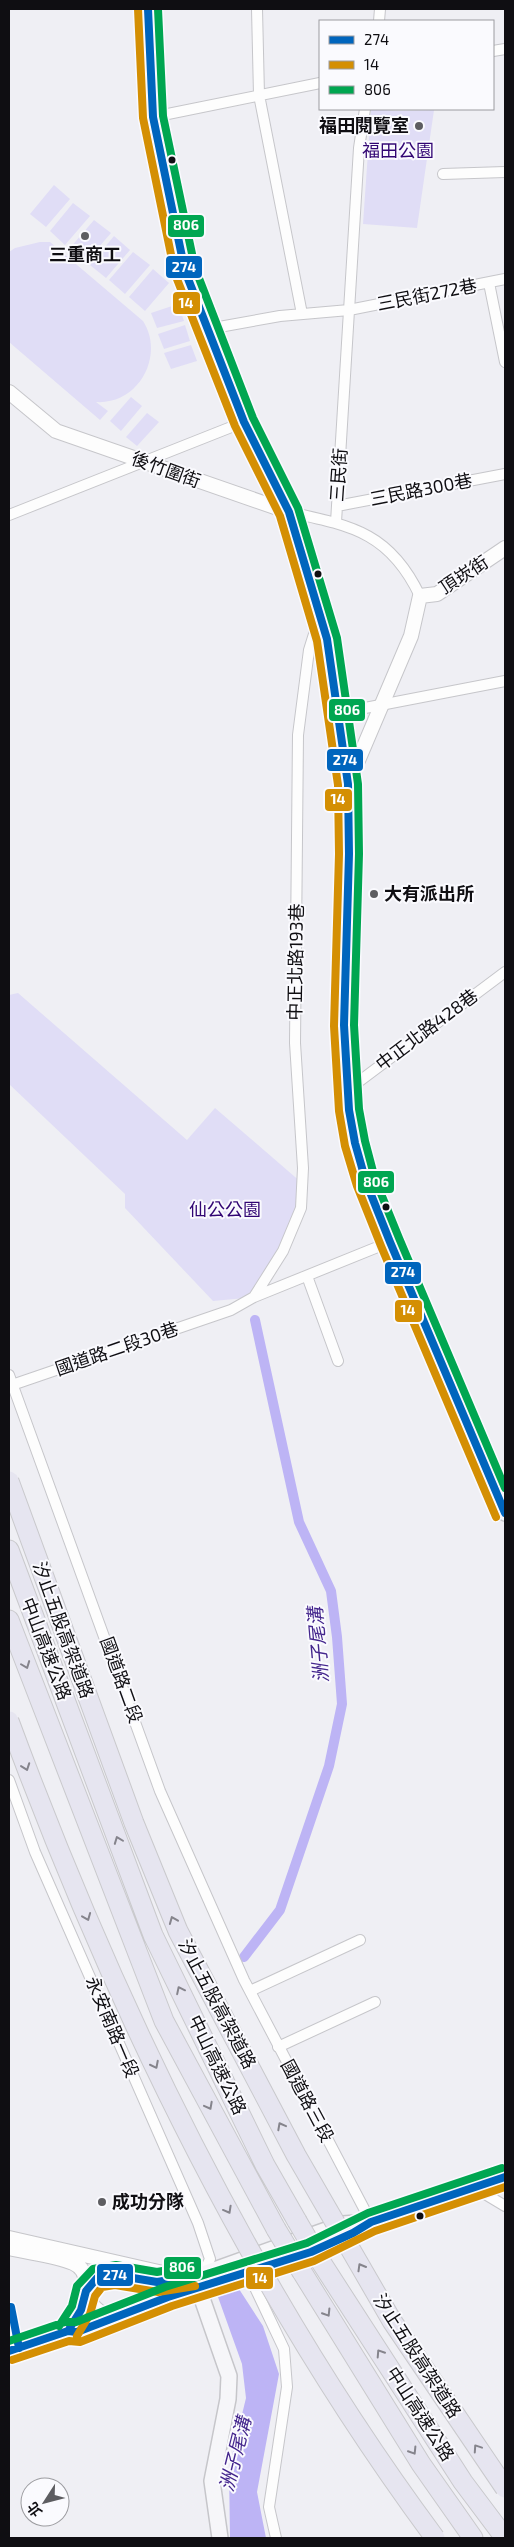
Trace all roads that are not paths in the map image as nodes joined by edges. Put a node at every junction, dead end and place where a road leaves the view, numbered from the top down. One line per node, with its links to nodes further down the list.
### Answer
1 (148, 9): 6 (main road)
2 (257, 9): 4 (street)
3 (319, 83): 4 (street)
4 (259, 95): 6 (street); 12 (street)
5 (365, 110): 11 (street, 三民街)
6 (153, 117): 13 (main road)
7 (505, 172): 8 (street)
8 (443, 174)
9 (505, 279): 10 (street, 三民街272巷)
10 (489, 283): 11 (street, 三民街272巷); 14 (street)
11 (350, 310): 12 (street, 三民街272巷); 19 (street, 三民街)
12 (302, 314): 13 (street, 三民街272巷)
13 (208, 329): 16 (main road)
14 (505, 362)
15 (9, 392): 17 (street, 後竹圍街)
16 (244, 422): 17 (street); 20 (main road)
17 (146, 462): 20 (street, 後竹圍街); 21 (street)
18 (505, 474): 19 (street, 三民路300巷)
19 (337, 506): 22 (street, 三民街)
20 (289, 512): 22 (street, 後竹圍街); 25 (main road)
21 (9, 515)
22 (336, 522): 24 (street, 三民街)
23 (505, 548): 24 (street, 頂崁街)
24 (420, 596): 27 (street)
25 (320, 616): 28 (main road); 34 (street, 中正北路193巷)
26 (505, 682): 27 (street)
27 (380, 705): 28 (street); 29 (street)
28 (338, 712): 29 (main road)
29 (348, 784): 31 (main road)
30 (505, 972): 31 (street, 中正北路428巷)
31 (349, 1089): 32 (main road)
32 (390, 1242): 33 (street, 國道路二段30巷); 38 (main road)
33 (307, 1276): 34 (street, 國道路二段30巷); 35 (street)
34 (254, 1297): 36 (street, 國道路二段30巷)
35 (338, 1362)
36 (11, 1380): 44 (street, 國道路二段)
37 (9, 1480): 61 (highway, 汐止五股高架道路, one-way to 37, bridge)
38 (505, 1513)
39 (9, 1550): 66 (highway, 中山高速公路, one-way to 39, bridge)
40 (9, 1620): 65 (highway, 中山高速公路, one-way to 65, bridge)
41 (9, 1721): 64 (highway, one-way to 64, bridge)
42 (9, 1780): 56 (street, 永安南路一段)
43 (360, 1940): 45 (street)
44 (244, 1980): 45 (street, 國道路三段)
45 (250, 1991): 47 (street, 國道路三段)
46 (375, 2002): 47 (street)
47 (278, 2047): 51 (street, 國道路三段)
48 (505, 2177): 49 (main road)
49 (475, 2188): 50 (street); 51 (main road)
50 (505, 2206)
51 (371, 2222): 54 (main road); 56 (main road)
52 (9, 2238): 55 (street)
53 (9, 2248): 57 (street)
54 (248, 2273): 56 (main road); 63 (street)
55 (185, 2278): 56 (street); 57 (street)
56 (200, 2281): 58 (street); 62 (main road)
57 (86, 2291): 58 (street); 59 (street)
58 (110, 2318): 59 (street)
59 (68, 2332): 60 (street)
60 (9, 2351)
61 (505, 2488)
62 (220, 2538)
63 (276, 2538)
64 (435, 2538)
65 (473, 2538)
66 (505, 2538)

